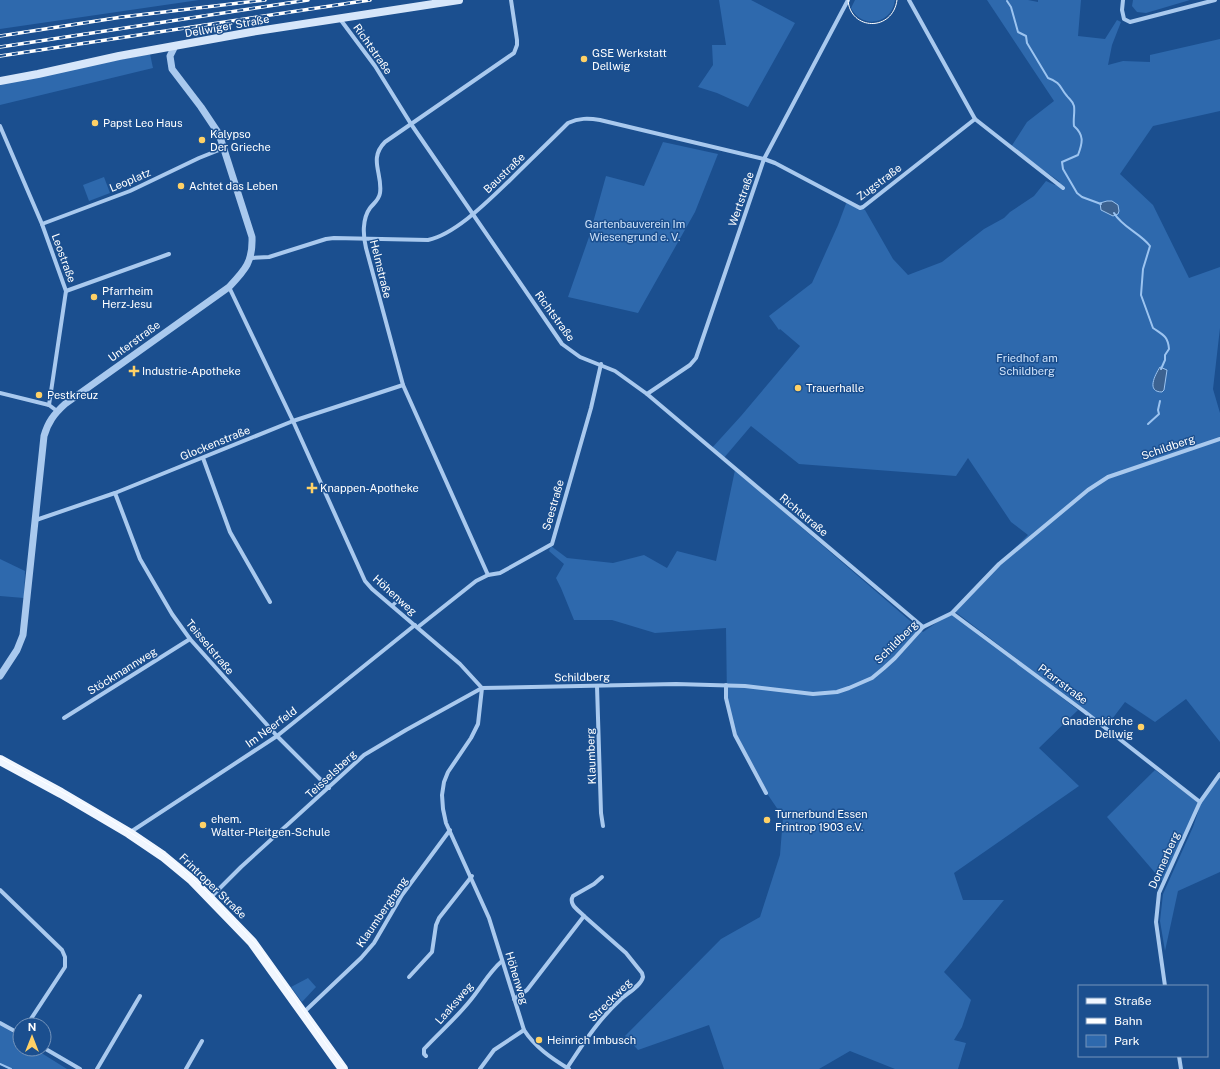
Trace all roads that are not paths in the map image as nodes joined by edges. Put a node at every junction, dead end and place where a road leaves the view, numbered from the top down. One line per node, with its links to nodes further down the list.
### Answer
1 (459, 0): 7 (main road, Dellwiger Straße)
2 (511, 0): 11 (street, Helmstraße)
3 (848, 0): 14 (street, Wertstraße)
4 (909, 0): 10 (street)
5 (1123, 0): 6 (street)
6 (1215, 0)
7 (340, 19): 8 (main road, Dellwiger Straße); 11 (street, Richtstraße)
8 (175, 46): 9 (main road, Dellwiger Straße); 13 (street, Unterstraße)
9 (0, 81)
10 (975, 119): 14 (street, Zugstraße); 15 (street)
11 (411, 124): 16 (street, Richtstraße); 18 (street, Helmstraße)
12 (0, 126): 17 (street, Leostraße)
13 (224, 148): 17 (street, Leoplatz); 20 (street, Unterstraße)
14 (764, 159): 16 (street, Baustraße); 26 (street, Wertstraße)
15 (1063, 188)
16 (474, 214): 18 (street, Baustraße); 23 (street, Richtstraße)
17 (42, 224): 22 (street, Leostraße)
18 (364, 239): 20 (street, Baustraße); 24 (street, Helmstraße)
19 (169, 254): 22 (street)
20 (251, 258): 21 (street, Unterstraße)
21 (229, 288): 28 (street, Unterstraße); 29 (street, Höhenweg)
22 (66, 291): 27 (street, Leostraße)
23 (601, 364): 26 (street, Richtstraße); 34 (street, Seestraße)
24 (403, 384): 29 (street, Glockenstraße); 34 (street, Helmstraße)
25 (0, 393): 27 (street)
26 (647, 394): 40 (street, Richtstraße)
27 (49, 405): 28 (street)
28 (57, 411): 33 (street, Unterstraße)
29 (293, 421): 31 (street, Glockenstraße); 37 (street, Höhenweg)
30 (1220, 439): 38 (street, Schildberg)
31 (202, 458): 32 (street, Glockenstraße); 36 (street)
32 (115, 493): 33 (street, Glockenstraße); 41 (street, Teisselstraße)
33 (36, 520): 42 (street, Unterstraße)
34 (488, 575): 39 (street, Seestraße)
35 (397, 601): 37 (street)
36 (270, 602)
37 (392, 606): 39 (street, Höhenweg)
38 (952, 613): 40 (street, Schildberg); 52 (street, Pfarrstraße)
39 (417, 626): 45 (street, Höhenweg); 47 (street, Im Neerfeld)
40 (922, 627): 44 (street, Schildberg)
41 (190, 639): 46 (street, Stöckmannweg); 47 (street, Teisselstraße)
42 (0, 676)
43 (597, 686): 44 (street, Schildberg); 45 (street, Schildberg); 53 (street, Klaumberg)
44 (726, 686): 51 (street)
45 (482, 688): 50 (street, Teisselsberg); 54 (street, Höhenweg)
46 (64, 718)
47 (277, 736): 50 (street, Teisselstraße); 55 (street, Im Neerfeld)
48 (0, 760): 55 (main road, Frintroper Straße)
49 (1220, 774): 52 (street, Donnerberg)
50 (329, 788): 59 (street, Teisselsberg)
51 (766, 793)
52 (1200, 802): 63 (street, Donnerberg)
53 (603, 826)
54 (450, 830): 56 (street, Höhenweg); 66 (street, Klaumberghang)
55 (129, 833): 59 (main road, Frintroper Straße)
56 (472, 876): 61 (street, Höhenweg); 62 (street)
57 (602, 877): 60 (street, Streckweg)
58 (0, 890): 67 (street)
59 (210, 898): 66 (main road, Frintroper Straße)
60 (584, 916): 65 (street); 75 (street, Streckweg)
61 (502, 961): 65 (street, Höhenweg); 73 (street, Laaksweg)
62 (409, 976)
63 (1165, 985)
64 (140, 996): 77 (street)
65 (514, 999): 70 (street, Höhenweg)
66 (302, 1013): 79 (main road, Frintroper Straße)
67 (32, 1017)
68 (0, 1023): 69 (street)
69 (12, 1030)
70 (524, 1030): 75 (street, Höhenweg); 80 (street)
71 (202, 1041): 78 (street)
72 (52, 1053): 76 (street)
73 (426, 1056)
74 (1179, 1057): 81 (street)
75 (568, 1068)
76 (80, 1069)
77 (97, 1069)
78 (186, 1069)
79 (343, 1069)
80 (480, 1069)
81 (1181, 1069)

